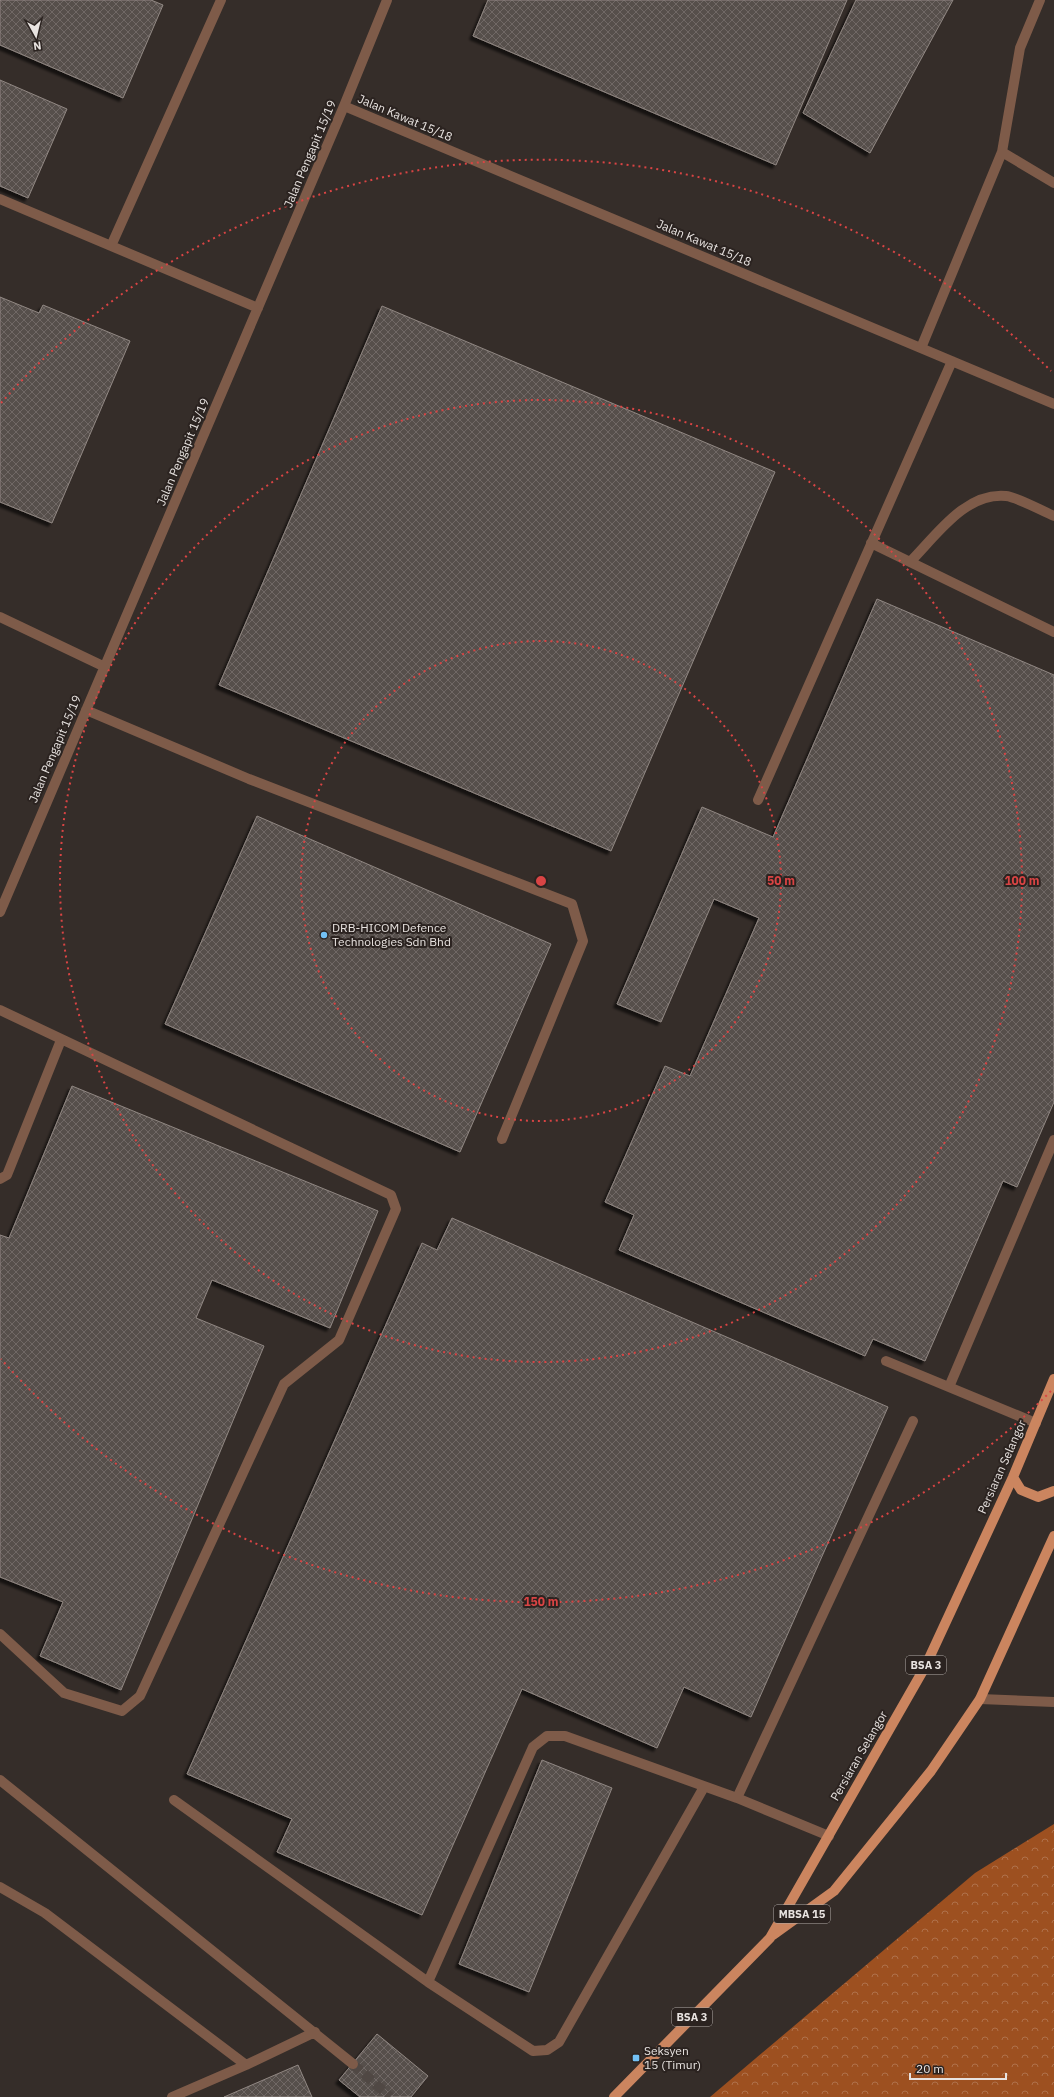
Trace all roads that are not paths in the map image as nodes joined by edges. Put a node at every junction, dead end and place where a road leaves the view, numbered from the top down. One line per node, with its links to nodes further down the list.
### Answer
1 (221, 0): 8 (street)
2 (388, 0): 4 (street, Jalan Pengapit 15/19)
3 (1040, 0): 5 (street)
4 (344, 106): 9 (street, Jalan Pengapit 15/19); 10 (street, Jalan Kawat 15/18)
5 (1002, 152): 6 (street); 10 (street)
6 (1054, 183)
7 (0, 199): 8 (street)
8 (111, 246): 9 (street)
9 (258, 308): 18 (street, Jalan Pengapit 15/19)
10 (921, 348): 11 (street, Jalan Kawat 15/18)
11 (952, 361): 12 (street, Jalan Kawat 15/18); 14 (street)
12 (1054, 404)
13 (1054, 516): 15 (street)
14 (871, 542): 15 (street); 20 (street)
15 (910, 562): 17 (street)
16 (0, 617): 18 (street)
17 (1054, 632)
18 (104, 668): 19 (street, Jalan Pengapit 15/19)
19 (86, 710): 21 (street, Jalan Pengapit 15/19); 25 (street)
20 (758, 800)
21 (2, 901): 22 (street, Jalan Pengapit 15/19)
22 (0, 912)
23 (0, 1010): 24 (street)
24 (61, 1040): 27 (street); 36 (street)
25 (502, 1139)
26 (1054, 1140): 30 (street)
27 (0, 1179)
28 (886, 1360): 30 (street)
29 (1054, 1379): 32 (main road, Persiaran Selangor / BSA 3)
30 (949, 1386): 32 (street)
31 (913, 1420): 41 (street)
32 (1036, 1423): 33 (main road, Persiaran Selangor / BSA 3)
33 (1013, 1477): 34 (main road); 43 (main road, Persiaran Selangor / BSA 3)
34 (1054, 1491)
35 (1054, 1536): 37 (main road)
36 (0, 1634)
37 (980, 1699): 38 (street); 45 (main road, MBSA 15)
38 (1054, 1702)
39 (0, 1780): 47 (street)
40 (704, 1787): 41 (street); 46 (street); 46 (street)
41 (737, 1798): 43 (street)
42 (174, 1800): 46 (street)
43 (829, 1836): 45 (main road, Persiaran Selangor / BSA 3)
44 (0, 1887): 49 (street)
45 (770, 1938): 51 (main road, Persiaran Selangor / BSA 3)
46 (428, 1982)
47 (315, 2032): 48 (street); 49 (street)
48 (353, 2064)
49 (246, 2065): 50 (street)
50 (172, 2097)
51 (614, 2097)

